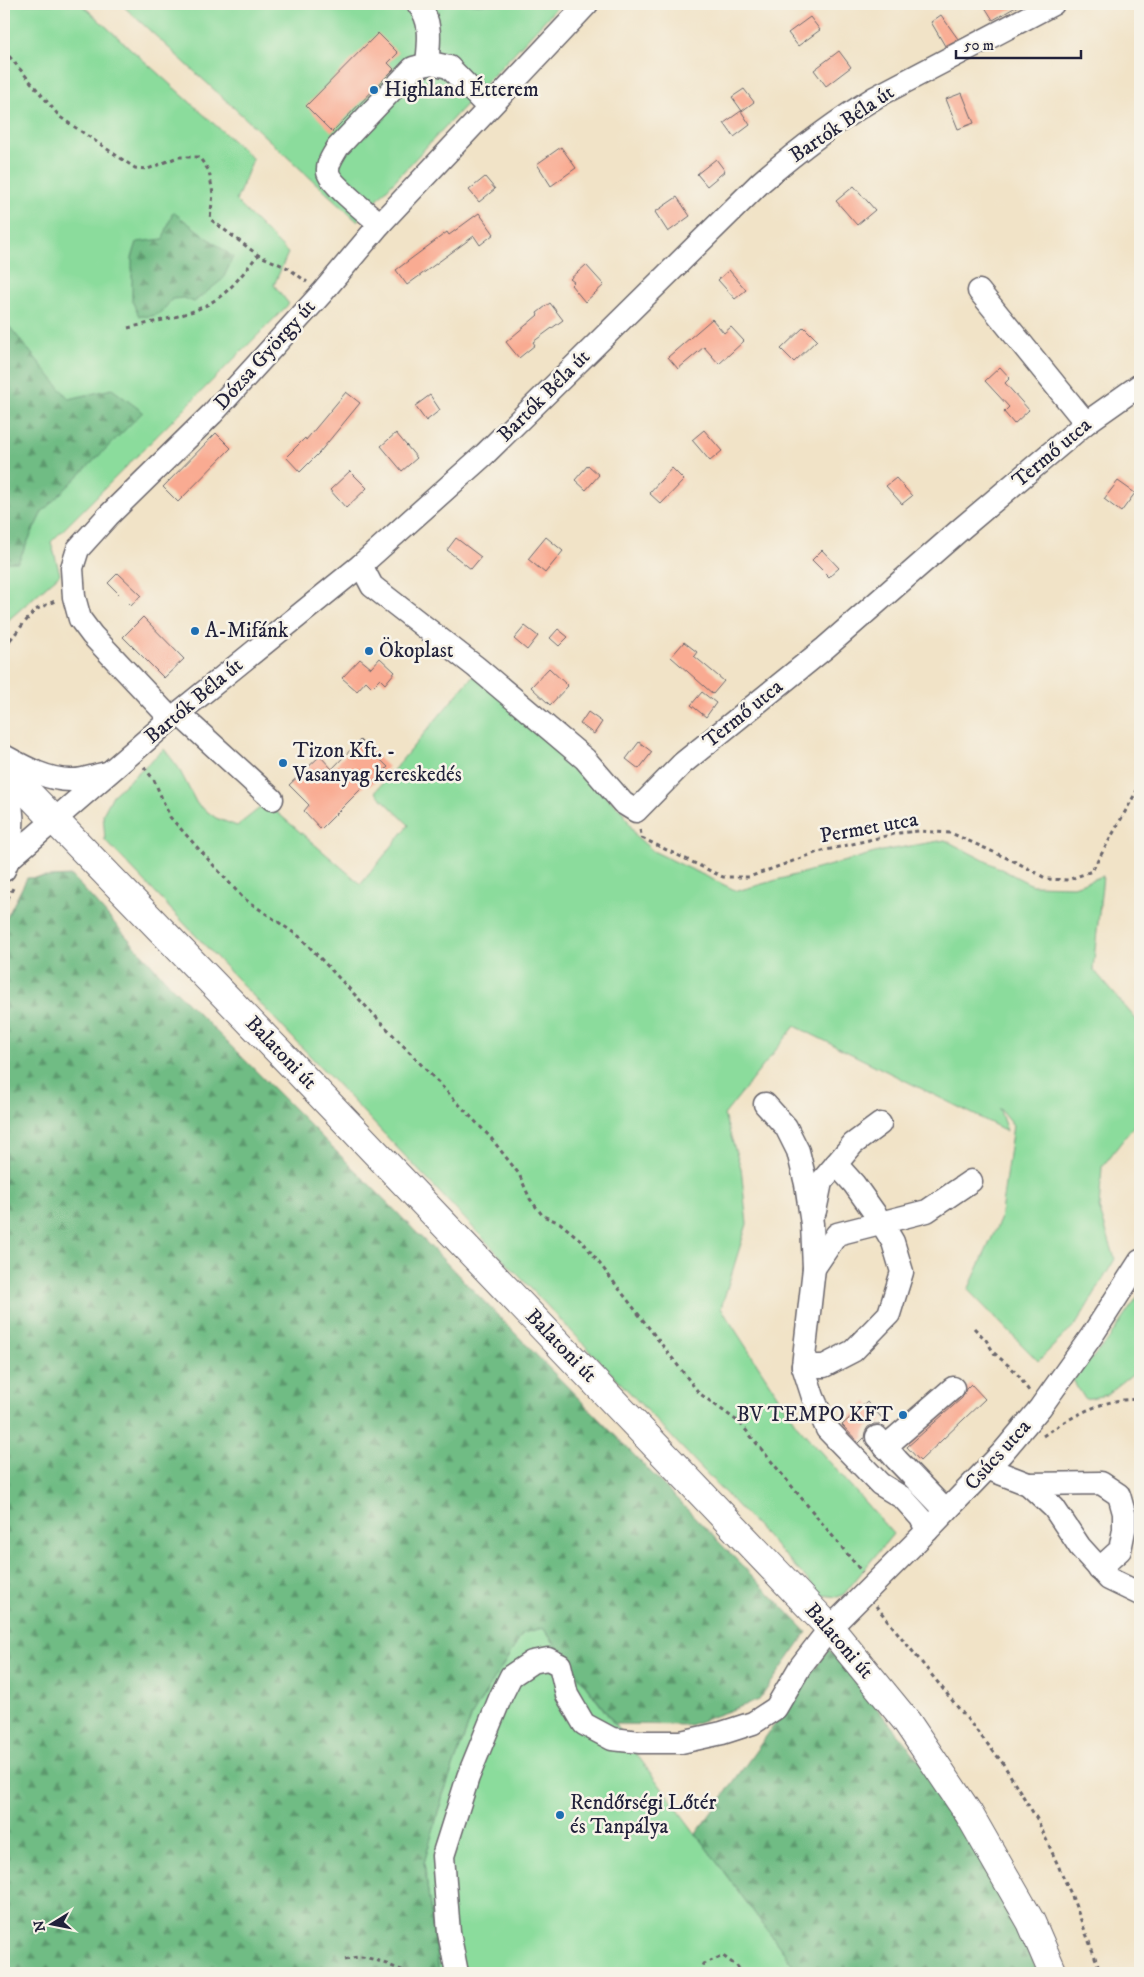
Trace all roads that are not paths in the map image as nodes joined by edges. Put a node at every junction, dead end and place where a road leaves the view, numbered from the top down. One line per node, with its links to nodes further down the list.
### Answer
1 (418, 4): 4 (street)
2 (587, 4): 5 (street, Dózsa György út)
3 (1053, 4): 10 (street, Bartók Béla út)
4 (426, 64): 5 (street); 6 (street)
5 (488, 107): 6 (street, Dózsa György út)
6 (380, 224): 11 (street, Dózsa György út)
7 (979, 291): 9 (street)
8 (1140, 385): 9 (street, Termő utca)
9 (1086, 423): 10 (street, Termő utca)
10 (361, 565): 11 (street, Bartók Béla út)
11 (174, 716): 14 (street, Bartók Béla út); 16 (street, Dózsa György út)
12 (4, 756): 14 (street)
13 (4, 768): 17 (main road, Balatoni út)
14 (108, 773): 17 (street, Bartók Béla út)
15 (4, 784): 18 (street)
16 (272, 799)
17 (55, 820): 18 (street); 35 (main road, Balatoni út)
18 (6, 865)
19 (766, 1104): 24 (street)
20 (880, 1124): 21 (street)
21 (836, 1164): 23 (street); 24 (street)
22 (972, 1181): 23 (street)
23 (881, 1222): 26 (street); 27 (street)
24 (812, 1224): 26 (street)
25 (1140, 1261): 29 (street, Csúcs utca)
26 (814, 1268): 27 (street)
27 (803, 1366): 32 (street)
28 (952, 1388): 31 (street)
29 (987, 1468): 30 (street); 31 (street, Csúcs utca)
30 (1028, 1484): 33 (street); 33 (street)
31 (946, 1511): 32 (street, Csúcs utca)
32 (928, 1531): 35 (street, Csúcs utca)
33 (1099, 1568): 34 (street)
34 (1140, 1594)
35 (830, 1628): 36 (street, Csúcs utca); 37 (main road, Balatoni út)
36 (457, 1973)
37 (1053, 1973)

